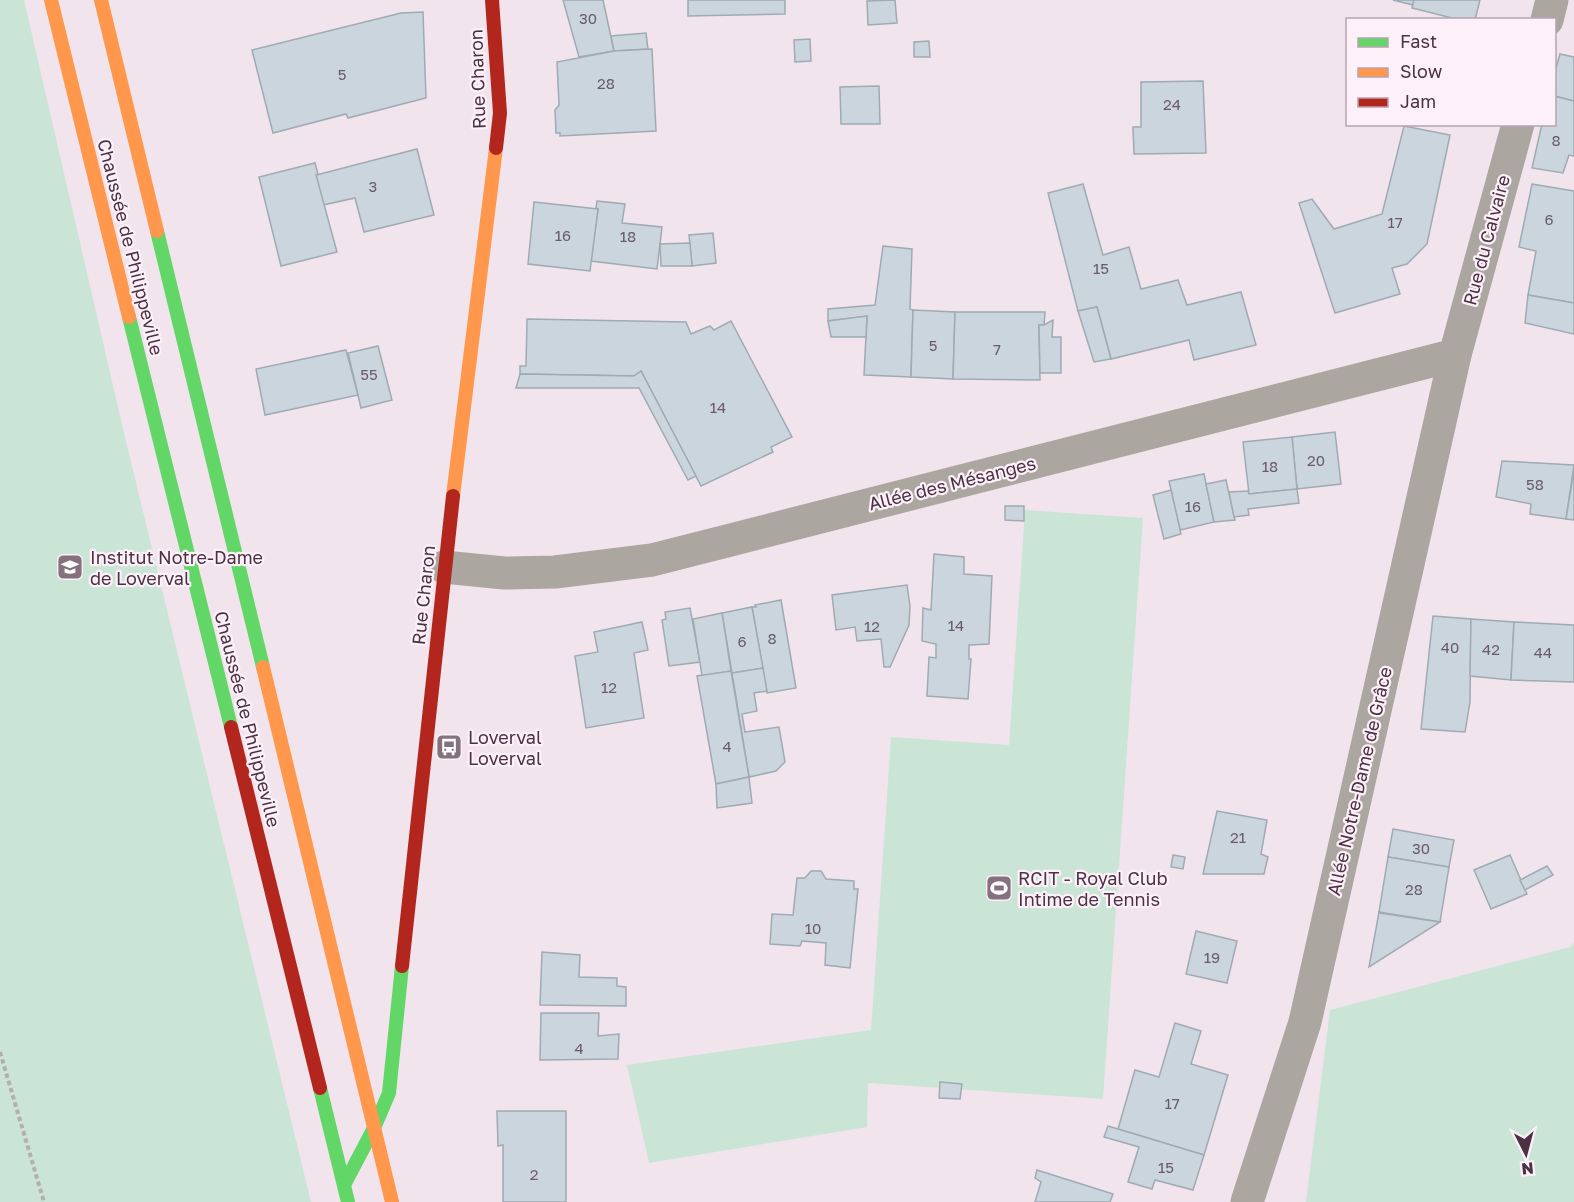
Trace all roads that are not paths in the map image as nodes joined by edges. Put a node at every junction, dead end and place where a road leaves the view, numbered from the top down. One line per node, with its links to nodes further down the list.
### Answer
1 (51, 0): 10 (main road, Chaussée de Philippeville)
2 (101, 0): 9 (main road, Chaussée de Philippeville)
3 (492, 0): 8 (main road, Rue Charon)
4 (1552, 0): 5 (street)
5 (1548, 18)
6 (1517, 126): 7 (street, Rue du Calvaire)
7 (1455, 355): 8 (street, Allée des Mésanges); 13 (street, Allée Notre-Dame de Grâce)
8 (444, 567): 9 (main road, Rue Charon)
9 (374, 1128): 10 (main road, Rue Charon); 12 (main road, Chaussée de Philippeville)
10 (344, 1185): 11 (main road, Chaussée de Philippeville)
11 (348, 1202)
12 (392, 1202)
13 (1247, 1202)

